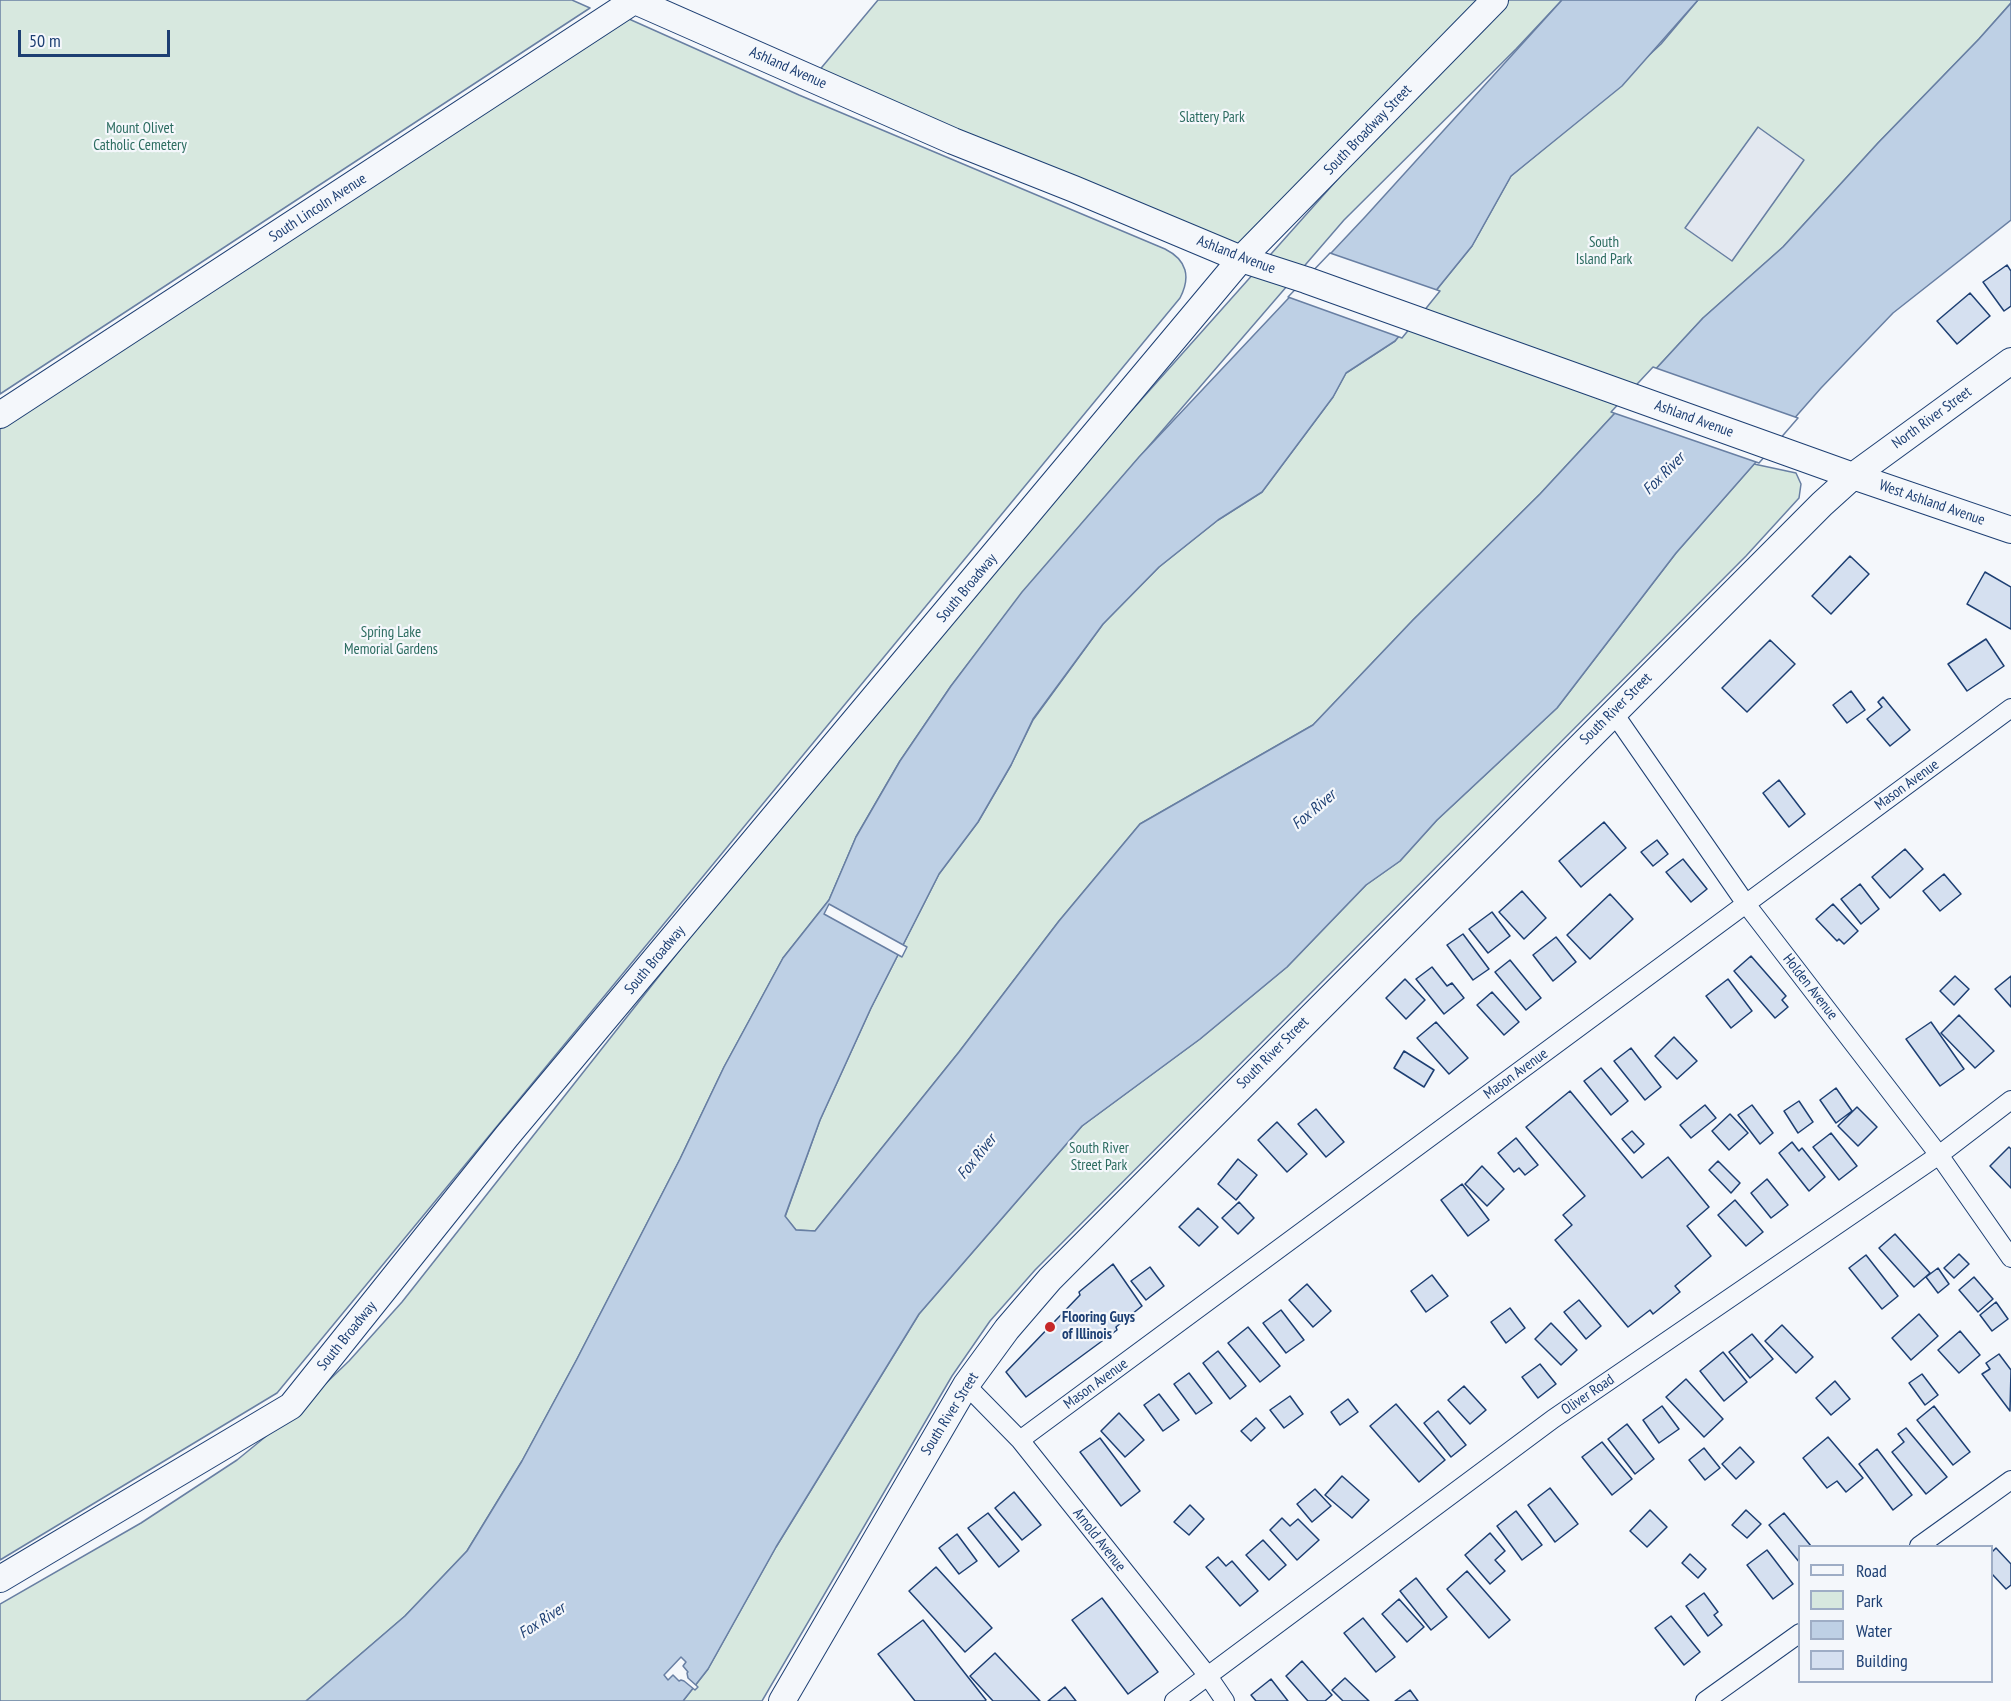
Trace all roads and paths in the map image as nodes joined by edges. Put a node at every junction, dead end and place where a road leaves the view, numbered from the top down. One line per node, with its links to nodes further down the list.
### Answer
1 (634, 0): 3 (street, Ashland Avenue); 5 (street, South Lincoln Avenue)
2 (1496, 0): 3 (street, South Broadway Street)
3 (1242, 259): 6 (street, Ashland Avenue); 18 (street, South Broadway)
4 (2011, 361): 6 (street, North River Street)
5 (0, 415)
6 (1853, 476): 7 (street, West Ashland Avenue); 9 (street, South River Street)
7 (2011, 530)
8 (2011, 708): 10 (street, Mason Avenue)
9 (1613, 712): 10 (street, Holden Avenue); 14 (street, South River Street)
10 (1746, 904): 12 (street, Holden Avenue); 15 (street, Mason Avenue)
11 (2011, 1100): 12 (street, Oliver Road)
12 (1939, 1155): 13 (street, Holden Avenue); 20 (street, Oliver Road)
13 (2011, 1258)
14 (966, 1386): 15 (street, Arnold Avenue); 21 (street, South River Street)
15 (1020, 1440): 20 (street, Arnold Avenue)
16 (2011, 1480): 17 (street)
17 (1920, 1545)
18 (0, 1579)
19 (1798, 1634): 24 (street)
20 (1208, 1676): 22 (street, Oliver Road); 23 (street, Arnold Avenue)
21 (782, 1701)
22 (1174, 1701)
23 (1225, 1701)
24 (1705, 1701)

